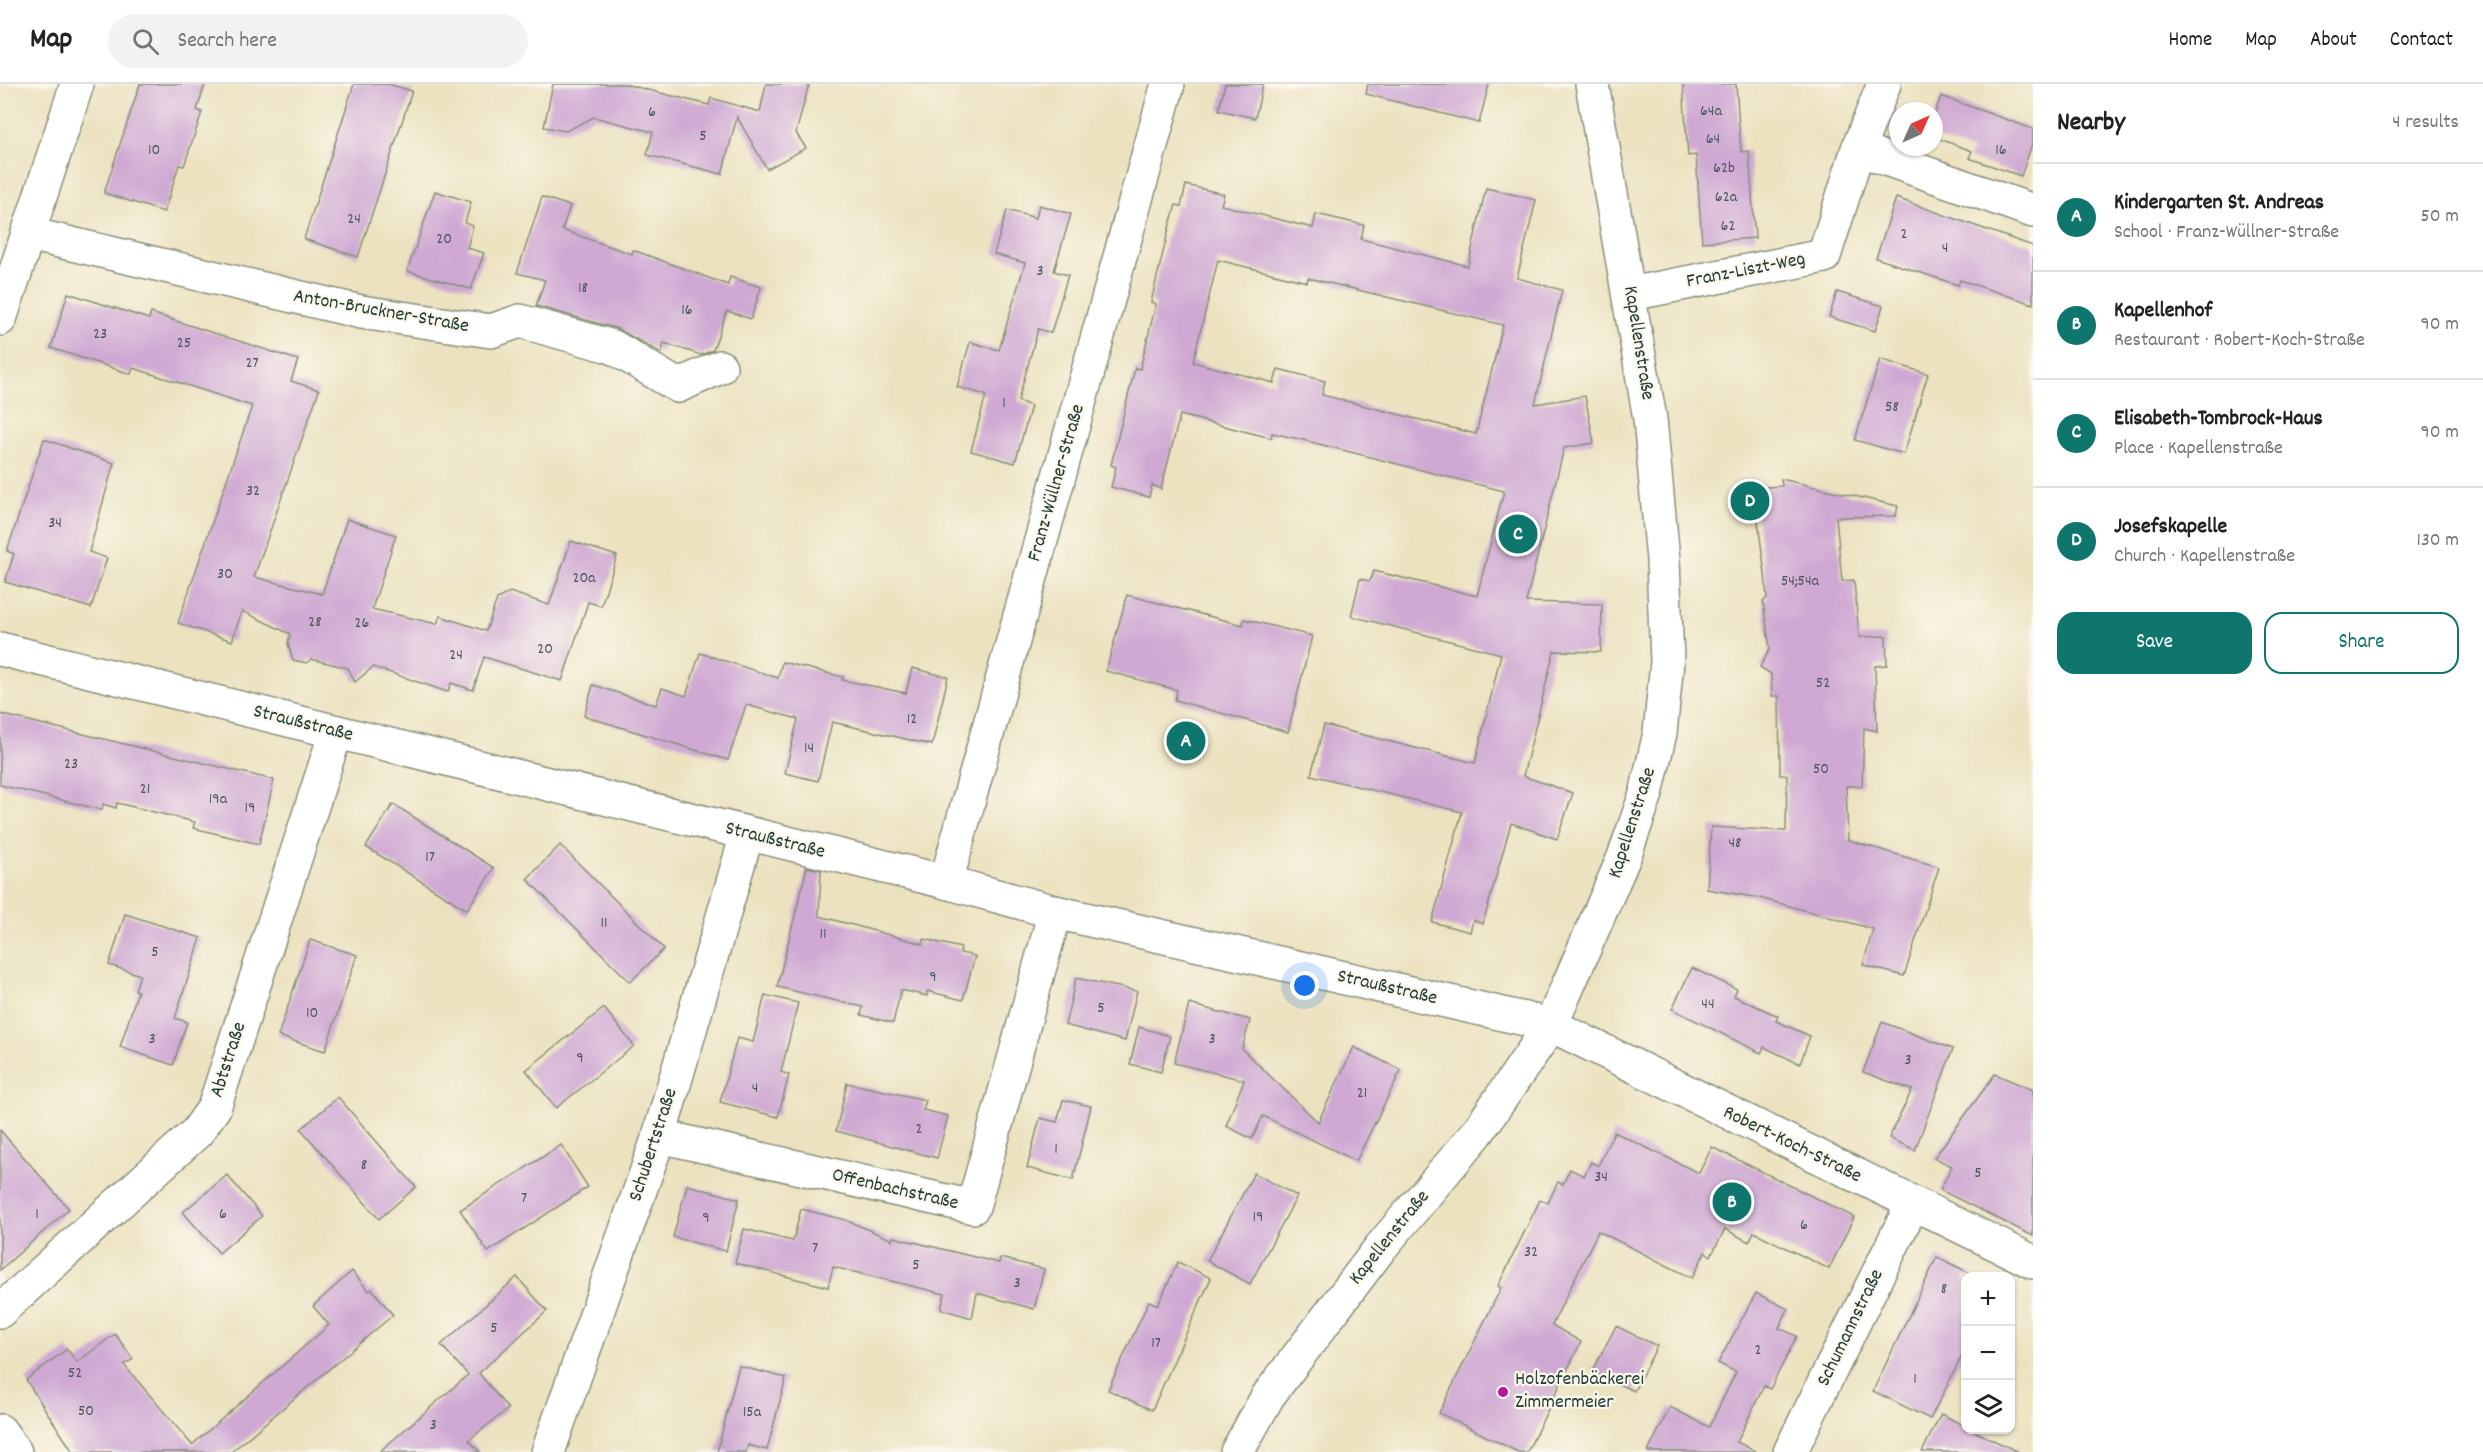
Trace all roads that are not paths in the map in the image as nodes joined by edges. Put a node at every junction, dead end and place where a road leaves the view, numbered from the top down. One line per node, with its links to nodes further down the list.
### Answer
1 (77, 84): 7 (street)
2 (1168, 84): 14 (street, Franz-Wüllner-Straße)
3 (1592, 84): 8 (street, Kapellenstraße)
4 (1884, 84): 5 (street, Franz-Liszt-Weg)
5 (1858, 149): 6 (street); 8 (street, Franz-Liszt-Weg)
6 (2033, 211)
7 (29, 234): 9 (street); 10 (street, Anton-Bruckner-Straße)
8 (1630, 294): 16 (street, Kapellenstraße)
9 (1, 313)
10 (720, 367)
11 (0, 649): 12 (street, Straußstraße)
12 (336, 732): 13 (street, Straußstraße); 20 (street, Abtstraße)
13 (747, 834): 14 (street, Straußstraße); 17 (street, Schubertstraße)
14 (946, 882): 15 (street, Straußstraße)
15 (1055, 912): 16 (street, Straußstraße); 17 (street, Offenbachstraße)
16 (1551, 1025): 18 (street, Robert-Koch-Straße); 22 (street, Kapellenstraße)
17 (659, 1136): 21 (street, Schubertstraße)
18 (1912, 1205): 19 (street, Robert-Koch-Straße); 23 (street, Schumannstraße)
19 (2033, 1262)
20 (0, 1311)
21 (548, 1452)
22 (1237, 1452)
23 (1790, 1452)

